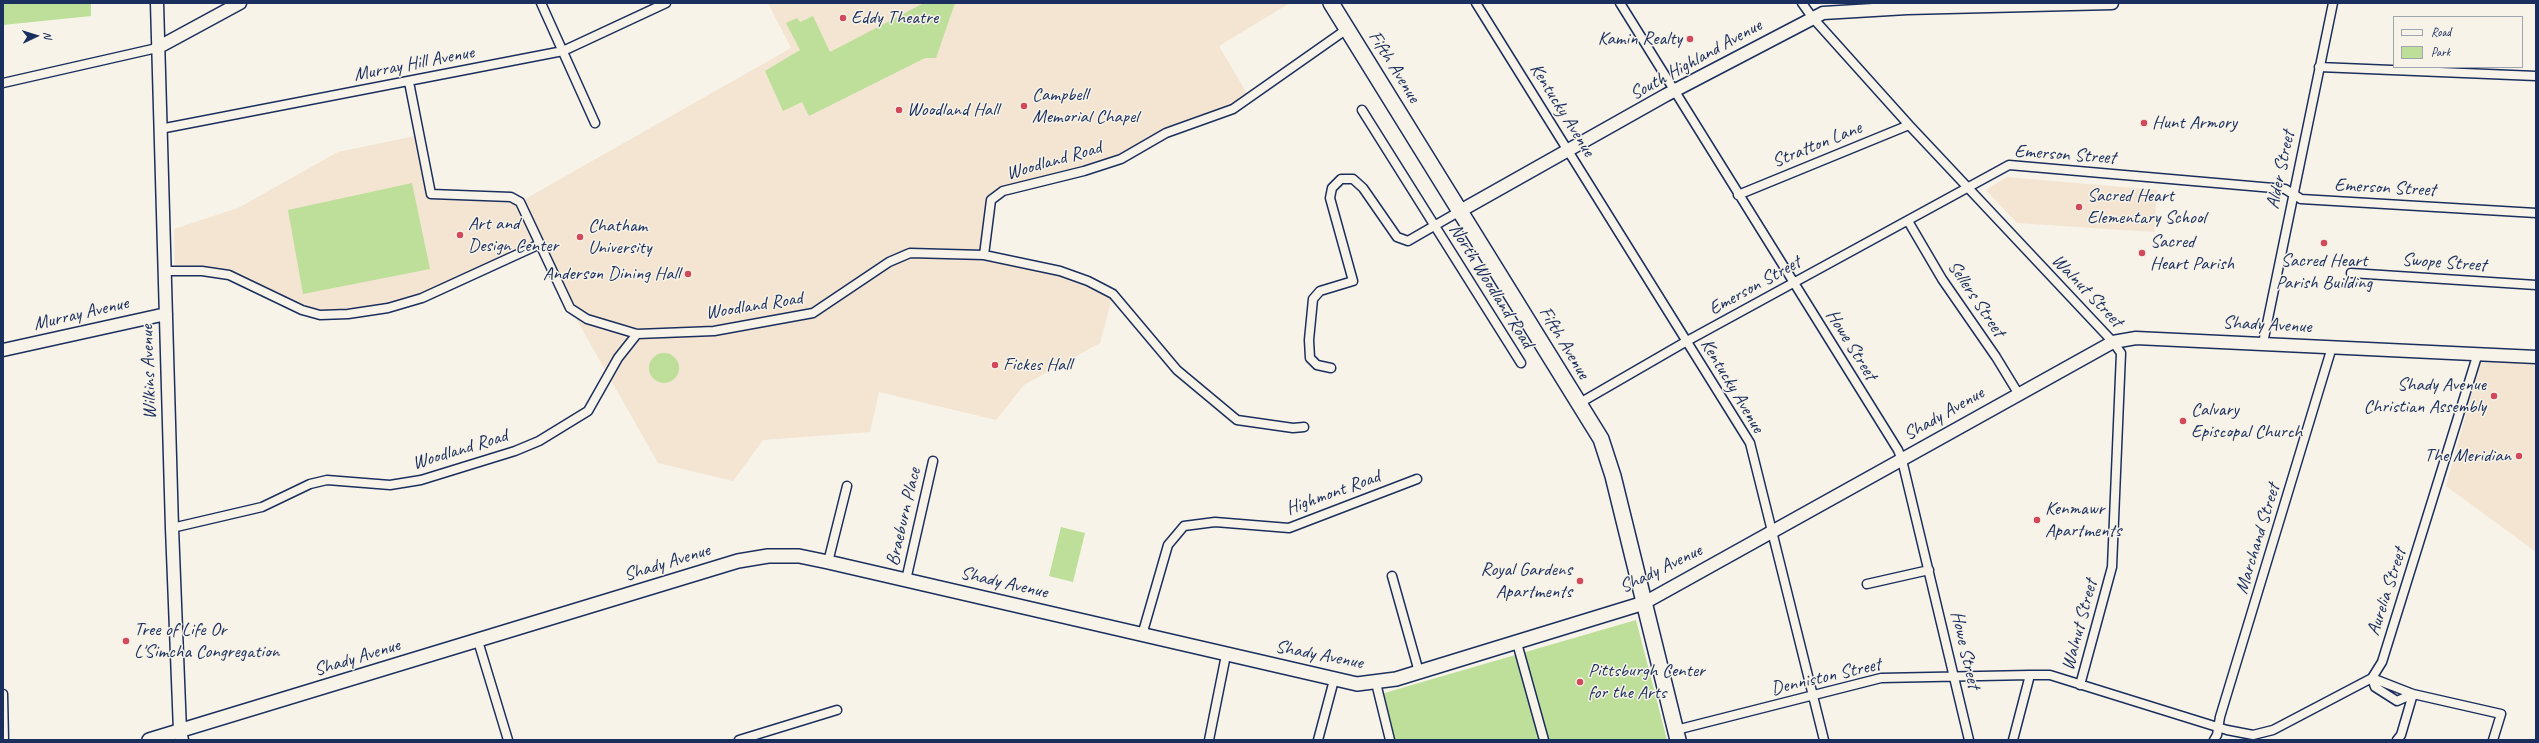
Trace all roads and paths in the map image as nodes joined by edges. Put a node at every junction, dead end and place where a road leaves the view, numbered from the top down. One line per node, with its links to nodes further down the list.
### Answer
1 (156, 3): 14 (main road, Wilkins Avenue)
2 (240, 3): 14 (main road)
3 (541, 3): 15 (street)
4 (666, 3): 15 (street, Murray Hill Avenue)
5 (1331, 3): 13 (highway, Fifth Avenue)
6 (1476, 3): 25 (street, Kentucky Avenue)
7 (1620, 3): 20 (street, Howe Street)
8 (1802, 3): 12 (street, Walnut Street)
9 (2112, 3): 11 (main road, South Highland Avenue)
10 (2333, 3): 16 (street, Alder Street)
11 (1942, 5): 12 (main road, South Highland Avenue)
12 (1812, 17): 20 (main road, South Highland Avenue); 23 (street, Walnut Street)
13 (1347, 29): 29 (highway, Fifth Avenue); 34 (street, Woodland Road)
14 (157, 48): 19 (street); 24 (main road, Wilkins Avenue)
15 (563, 51): 18 (street, Murray Hill Avenue); 22 (street)
16 (2319, 67): 17 (street); 28 (street, Alder Street)
17 (2536, 76)
18 (409, 82): 24 (street, Murray Hill Avenue); 33 (street)
19 (3, 83)
20 (1674, 91): 25 (main road, South Highland Avenue); 27 (street, Howe Street)
21 (1362, 110): 32 (street, North Woodland Road)
22 (595, 123)
23 (1909, 125): 26 (street, Walnut Street); 27 (street, Stratton Lane)
24 (160, 129): 35 (main road, Wilkins Avenue)
25 (1569, 151): 29 (main road, South Highland Avenue); 41 (street, Kentucky Avenue)
26 (1969, 187): 28 (street, Emerson Street); 31 (street, Emerson Street); 42 (street, Walnut Street)
27 (1738, 195): 37 (street, Howe Street)
28 (2292, 195): 30 (street, Emerson Street); 43 (street, Alder Street)
29 (1460, 211): 32 (street, North Woodland Road); 51 (highway, Fifth Avenue)
30 (2536, 213)
31 (1908, 221): 37 (street, Emerson Street); 50 (street, Sellers Street)
32 (1435, 226): 48 (street, North Woodland Road); 49 (street, North Woodland Road)
33 (540, 244): 35 (street); 40 (street)
34 (984, 255): 40 (street, Woodland Road); 52 (street)
35 (164, 271): 39 (main road, Wilkins Avenue)
36 (2351, 273): 38 (street, Swope Street)
37 (1794, 282): 41 (street, Emerson Street); 53 (street, Howe Street)
38 (2536, 285)
39 (166, 314): 45 (main road, Murray Avenue); 57 (main road, Wilkins Avenue)
40 (637, 334): 57 (street, Woodland Road)
41 (1687, 341): 51 (street, Emerson Street); 58 (street, Kentucky Avenue)
42 (2114, 342): 43 (main road, Shady Avenue); 50 (main road, Shady Avenue); 75 (street, Walnut Street)
43 (2263, 343): 44 (main road, Shady Avenue)
44 (2332, 347): 46 (main road, Shady Avenue); 80 (street, Marchand Street)
45 (3, 350)
46 (2478, 353): 47 (main road, Shady Avenue); 72 (street, Aurelia Street)
47 (2536, 357)
48 (1521, 363)
49 (1331, 368)
50 (2018, 393): 53 (main road, Shady Avenue)
51 (1578, 404): 64 (highway, Fifth Avenue)
52 (1304, 427)
53 (1902, 460): 58 (main road, Shady Avenue); 60 (street, Howe Street)
54 (933, 461): 62 (street, Braeburn Place)
55 (1417, 479): 65 (street, Highmont Road)
56 (847, 486): 59 (street)
57 (172, 528): 82 (main road, Wilkins Avenue)
58 (1772, 533): 64 (main road, Shady Avenue); 77 (street, Kentucky Avenue)
59 (828, 562): 62 (main road, Shady Avenue); 66 (main road, Shady Avenue)
60 (1929, 570): 63 (street); 71 (street, Howe Street)
61 (1392, 576): 69 (street)
62 (906, 580): 65 (main road, Shady Avenue)
63 (1867, 584)
64 (1644, 603): 67 (main road, Shady Avenue); 81 (highway, Fifth Avenue)
65 (1142, 635): 68 (main road, Shady Avenue)
66 (478, 641): 82 (main road, Shady Avenue); 85 (street)
67 (1517, 643): 69 (main road, Shady Avenue); 90 (street)
68 (1226, 655): 73 (main road, Shady Avenue); 87 (street)
69 (1418, 672): 74 (main road, Shady Avenue)
70 (2030, 675): 71 (street, Denniston Street); 75 (street, Denniston Street); 93 (street)
71 (1954, 677): 77 (street, Denniston Street); 92 (street, Howe Street)
72 (2372, 678): 78 (street); 80 (street)
73 (1334, 680): 74 (main road, Shady Avenue); 88 (street)
74 (1376, 683): 89 (street)
75 (2080, 684): 80 (street, Denniston Street)
76 (3, 694): 83 (street)
77 (1813, 694): 81 (street, Denniston Street); 91 (street, Kentucky Avenue)
78 (2413, 694): 95 (street); 96 (street)
79 (837, 710): 86 (street)
80 (2218, 727): 94 (street, Marchand Street)
81 (1677, 735)
82 (181, 736): 84 (main road, Shady Avenue)
83 (4, 740)
84 (149, 740)
85 (508, 740)
86 (739, 740)
87 (1209, 740)
88 (1318, 740)
89 (1390, 740)
90 (1544, 740)
91 (1824, 740)
92 (1969, 740)
93 (2013, 740)
94 (2214, 740)
95 (2397, 740)
96 (2493, 740)

